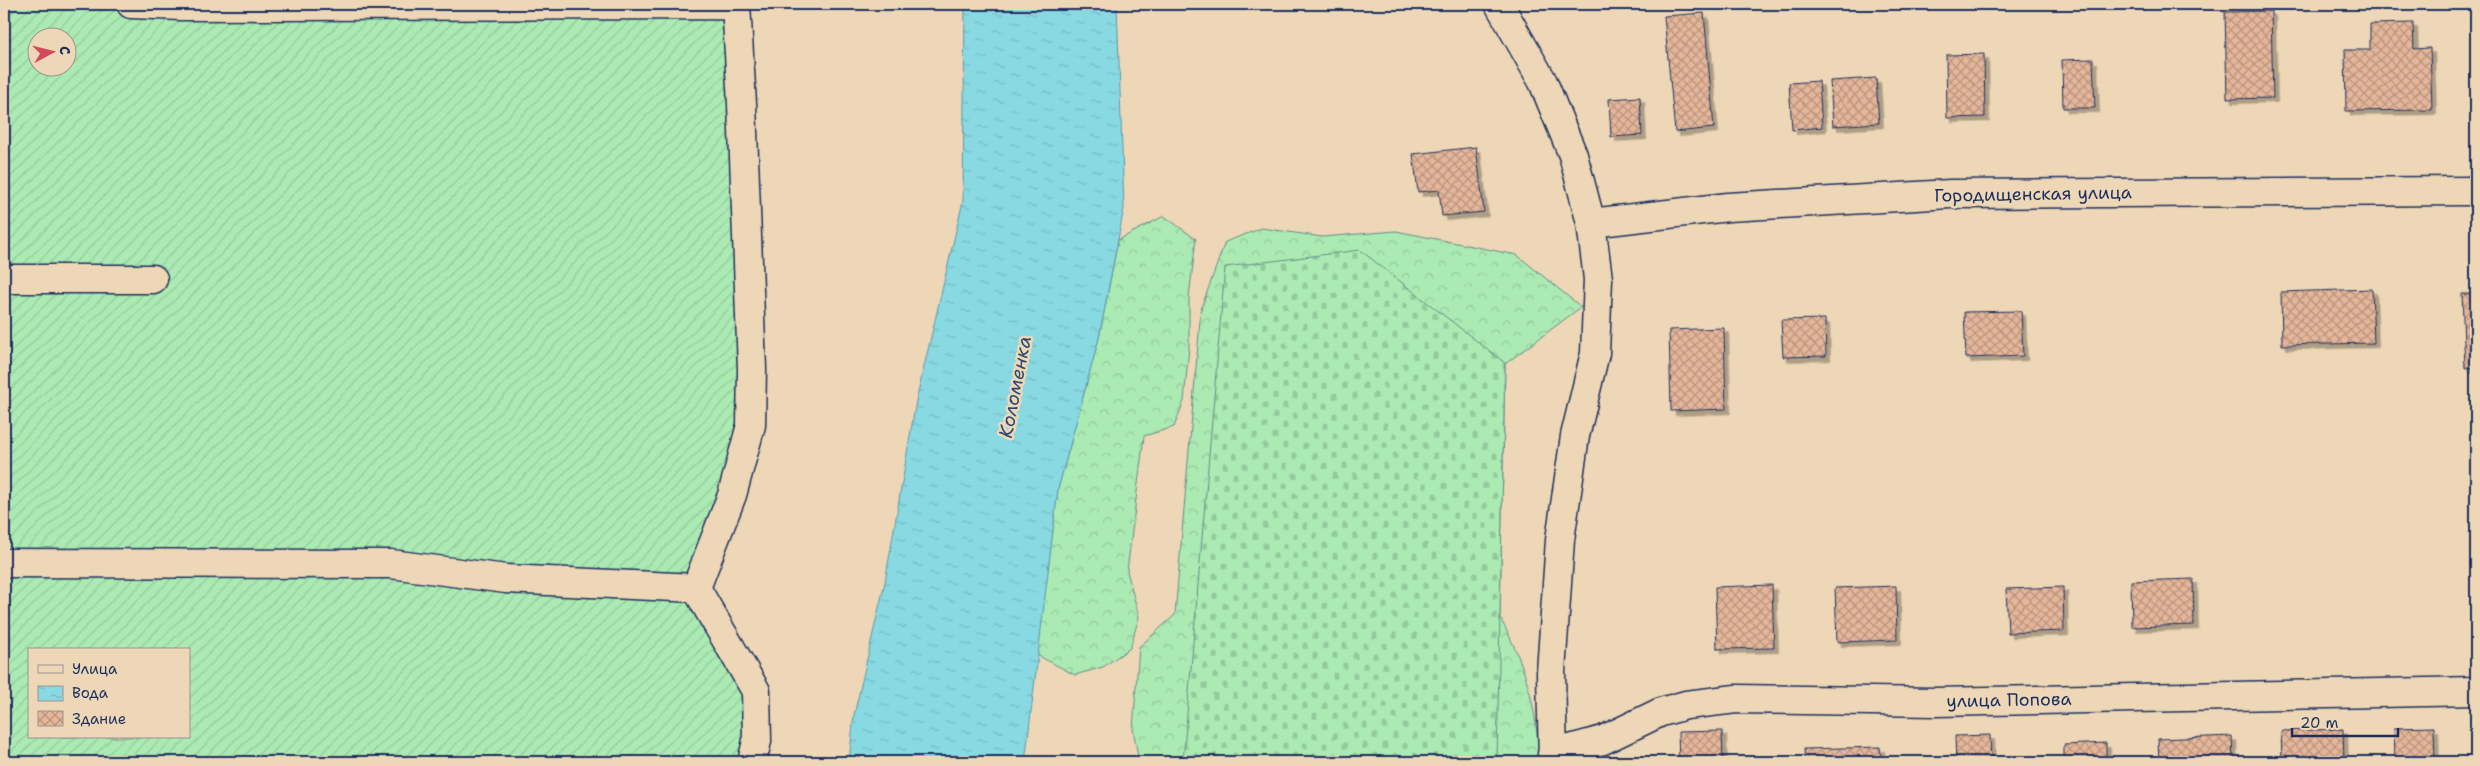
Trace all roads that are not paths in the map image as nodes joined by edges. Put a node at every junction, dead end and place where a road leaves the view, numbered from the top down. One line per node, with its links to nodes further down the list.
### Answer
1 (131, 4): 2 (street)
2 (736, 4): 9 (street)
3 (1499, 4): 5 (street)
4 (2476, 191): 5 (street, Городищенская улица)
5 (1591, 223): 11 (street)
6 (4, 279): 7 (street)
7 (153, 279)
8 (4, 564): 9 (street)
9 (696, 588): 12 (street)
10 (2476, 691): 11 (street, улица Попова)
11 (1558, 760)
12 (752, 762)

